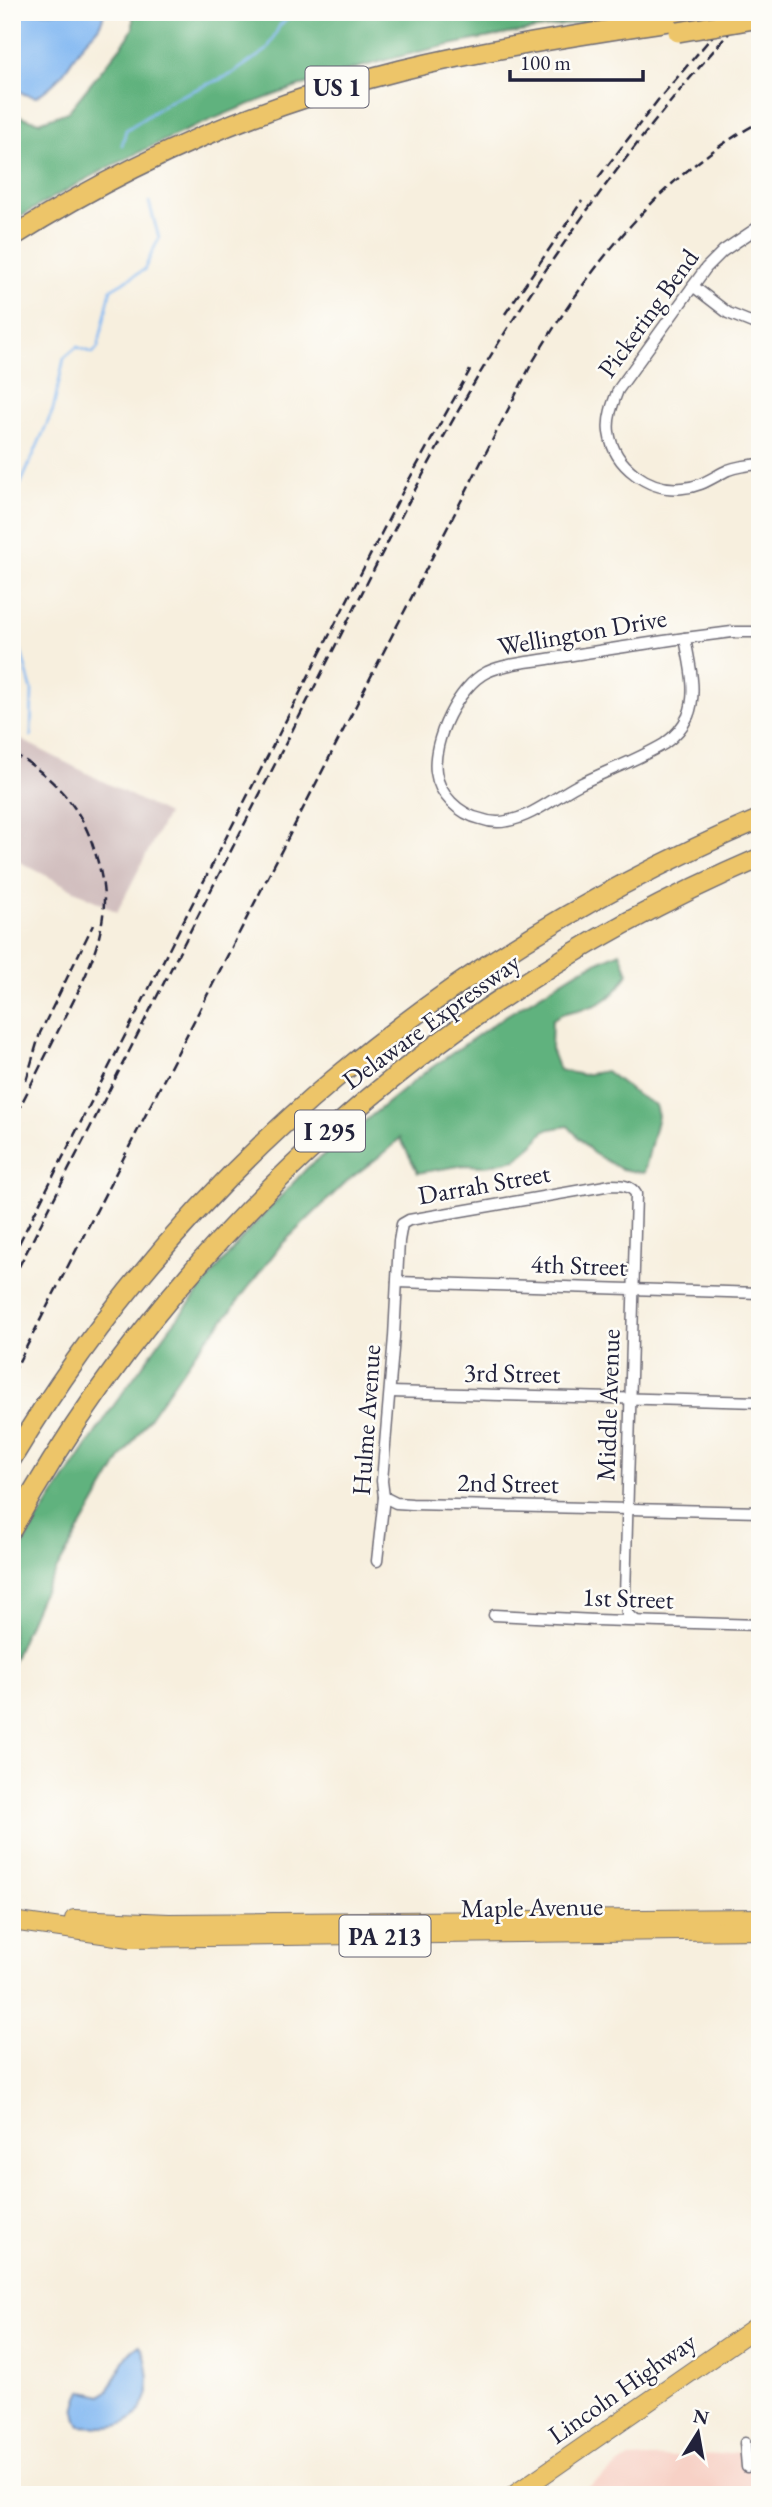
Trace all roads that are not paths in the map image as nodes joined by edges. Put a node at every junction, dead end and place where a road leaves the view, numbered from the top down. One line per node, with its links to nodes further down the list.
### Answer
1 (724, 12): 3 (highway, US 1)
2 (760, 18): 3 (highway, US 1, bridge)
3 (684, 25): 5 (highway, US 1); 6 (highway, US 1)
4 (760, 226): 7 (street, Pickering Bend)
5 (12, 237)
6 (12, 251)
7 (694, 286): 8 (street); 9 (street, Pickering Bend)
8 (760, 326)
9 (760, 464)
10 (760, 632): 11 (street, Wellington Drive)
11 (685, 638): 11 (street, Wellington Drive)
12 (760, 819): 21 (highway, Delaware Expressway / I 295)
13 (760, 858): 25 (highway, Delaware Expressway / I 295)
14 (631, 1189): 15 (street, Darrah Street); 16 (street, Middle Avenue)
15 (397, 1282): 16 (street, 4th Street); 18 (street, Hulme Avenue)
16 (634, 1290): 17 (street, 4th Street); 19 (street, Middle Avenue)
17 (760, 1293)
18 (390, 1392): 19 (street, 3rd Street); 22 (street, Hulme Avenue)
19 (631, 1398): 20 (street, 3rd Street); 23 (street, Middle Avenue)
20 (760, 1402)
21 (12, 1458)
22 (384, 1497): 23 (street, 2nd Street); 26 (street, Hulme Avenue)
23 (628, 1508): 24 (street, 2nd Street); 28 (street, Middle Avenue)
24 (760, 1512)
25 (12, 1529)
26 (377, 1560)
27 (494, 1615): 28 (street, 1st Street)
28 (635, 1620): 29 (street, 1st Street)
29 (760, 1625)
30 (12, 1909): 31 (main road, Maple Avenue / PA 213)
31 (760, 1917)
32 (12, 1921): 33 (main road, Maple Avenue / PA 213)
33 (760, 1930)
34 (760, 2324): 37 (main road, Lincoln Highway)
35 (745, 2443): 36 (street)
36 (747, 2467)
37 (514, 2495)

